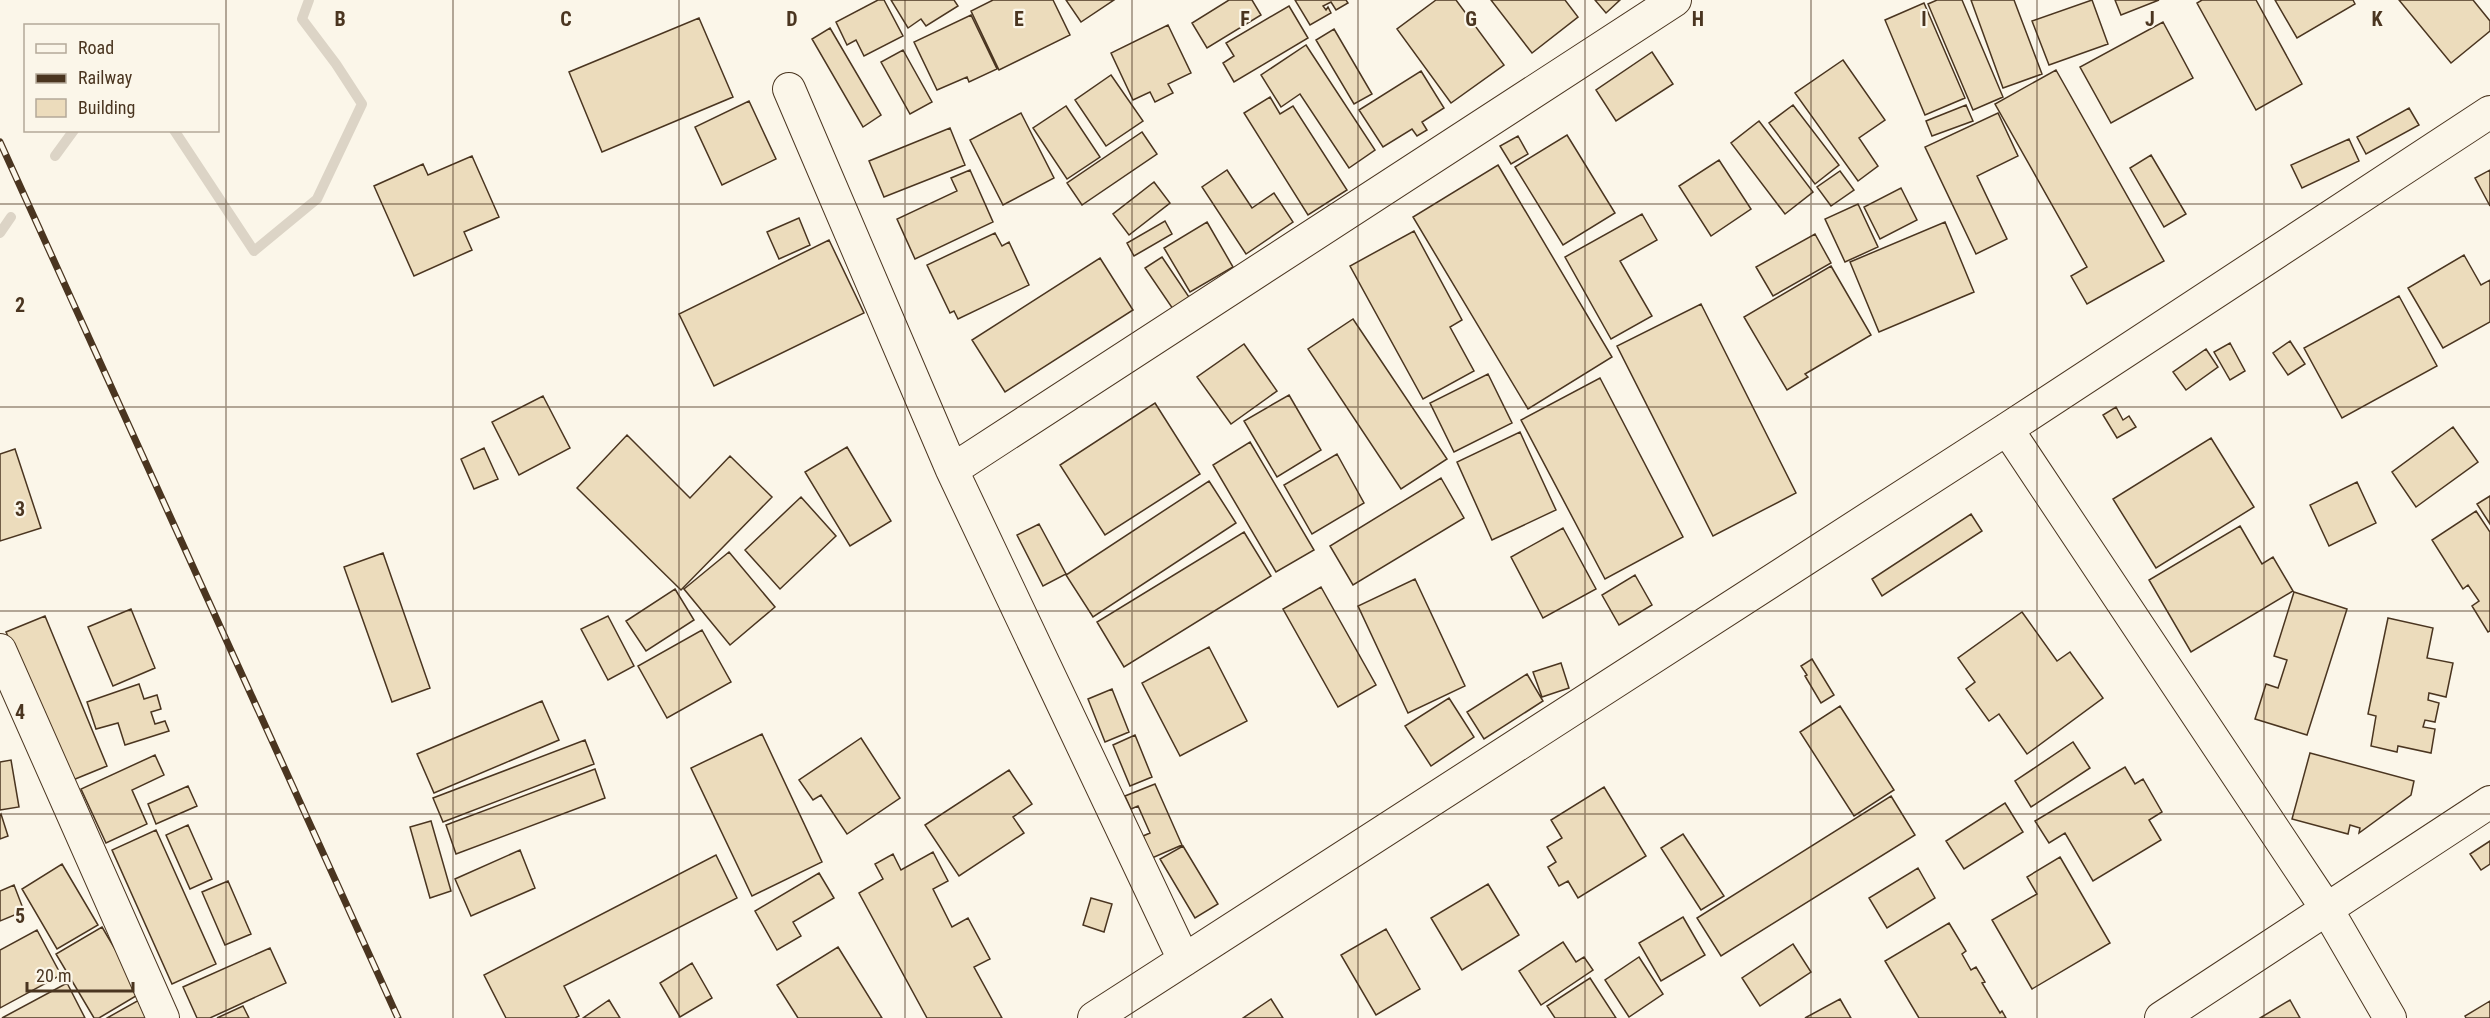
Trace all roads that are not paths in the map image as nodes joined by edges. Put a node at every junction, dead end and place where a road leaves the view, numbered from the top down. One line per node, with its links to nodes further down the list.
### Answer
1 (1675, 0): 5 (street)
2 (789, 89): 5 (street)
3 (2490, 112): 4 (street)
4 (2007, 429): 8 (street); 9 (street)
5 (952, 470): 9 (street)
6 (0, 650): 10 (street)
7 (2490, 802): 8 (street)
8 (2328, 911): 12 (street); 13 (street)
9 (1184, 960): 11 (street)
10 (163, 1018)
11 (1094, 1018)
12 (2161, 1018)
13 (2390, 1018)

